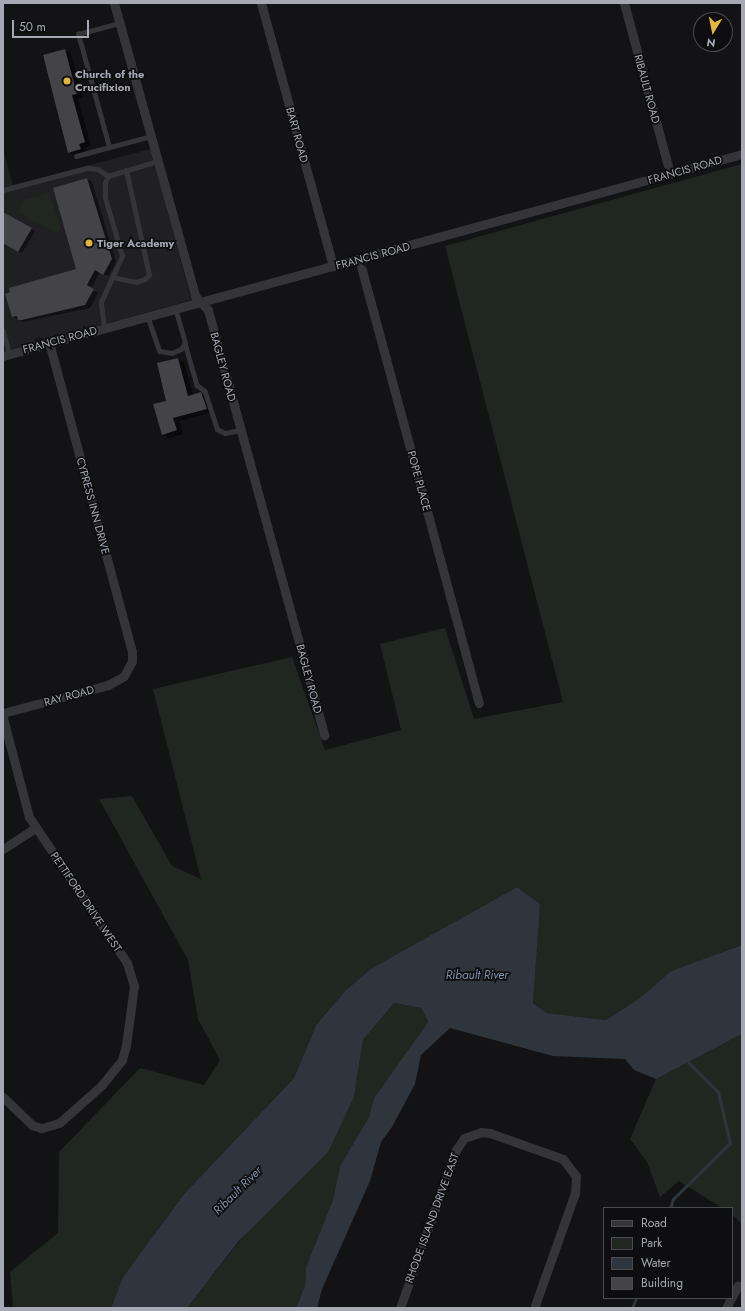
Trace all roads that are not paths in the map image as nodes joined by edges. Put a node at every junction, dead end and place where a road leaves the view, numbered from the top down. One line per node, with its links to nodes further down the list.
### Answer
1 (114, 3): 4 (street, BAGLEY ROAD)
2 (262, 3): 15 (street, BART ROAD)
3 (624, 3): 11 (street, RIBAULT ROAD)
4 (120, 23): 5 (street, BAGLEY ROAD); 6 (lane)
5 (151, 136): 6 (lane); 9 (street, BAGLEY ROAD)
6 (109, 147): 8 (lane)
7 (742, 154): 11 (street, FRANCIS ROAD)
8 (76, 156)
9 (158, 161): 10 (lane); 17 (street, BAGLEY ROAD)
10 (126, 170): 12 (lane); 16 (lane)
11 (670, 174): 14 (street, FRANCIS ROAD)
12 (108, 176): 13 (lane); 16 (lane)
13 (3, 190)
14 (359, 260): 15 (street, FRANCIS ROAD); 27 (street, POPE PLACE)
15 (332, 266): 17 (street, FRANCIS ROAD)
16 (114, 277): 20 (lane)
17 (201, 302): 18 (street, FRANCIS ROAD); 25 (street, BAGLEY ROAD)
18 (175, 309): 19 (street, FRANCIS ROAD); 23 (lane)
19 (148, 316): 20 (street, FRANCIS ROAD); 23 (lane)
20 (104, 328): 22 (street, FRANCIS ROAD)
21 (3, 330): 24 (lane)
22 (49, 343): 24 (street, FRANCIS ROAD); 26 (street, CYPRESS INN DRIVE)
23 (185, 344): 25 (lane)
24 (6, 355)
25 (240, 430): 30 (street, BAGLEY ROAD)
26 (130, 670): 28 (street, RAY ROAD)
27 (479, 702)
28 (3, 713)
29 (3, 718): 31 (street, PETTIFORD DRIVE WEST)
30 (324, 735)
31 (36, 828): 32 (street); 33 (street, PETTIFORD DRIVE WEST)
32 (3, 849)
33 (3, 1096)
34 (738, 1285): 35 (street)
35 (733, 1295)
36 (731, 1299): 39 (street)
37 (400, 1308): 38 (street, RHODE ISLAND DRIVE EAST)
38 (534, 1308)
39 (726, 1308)

